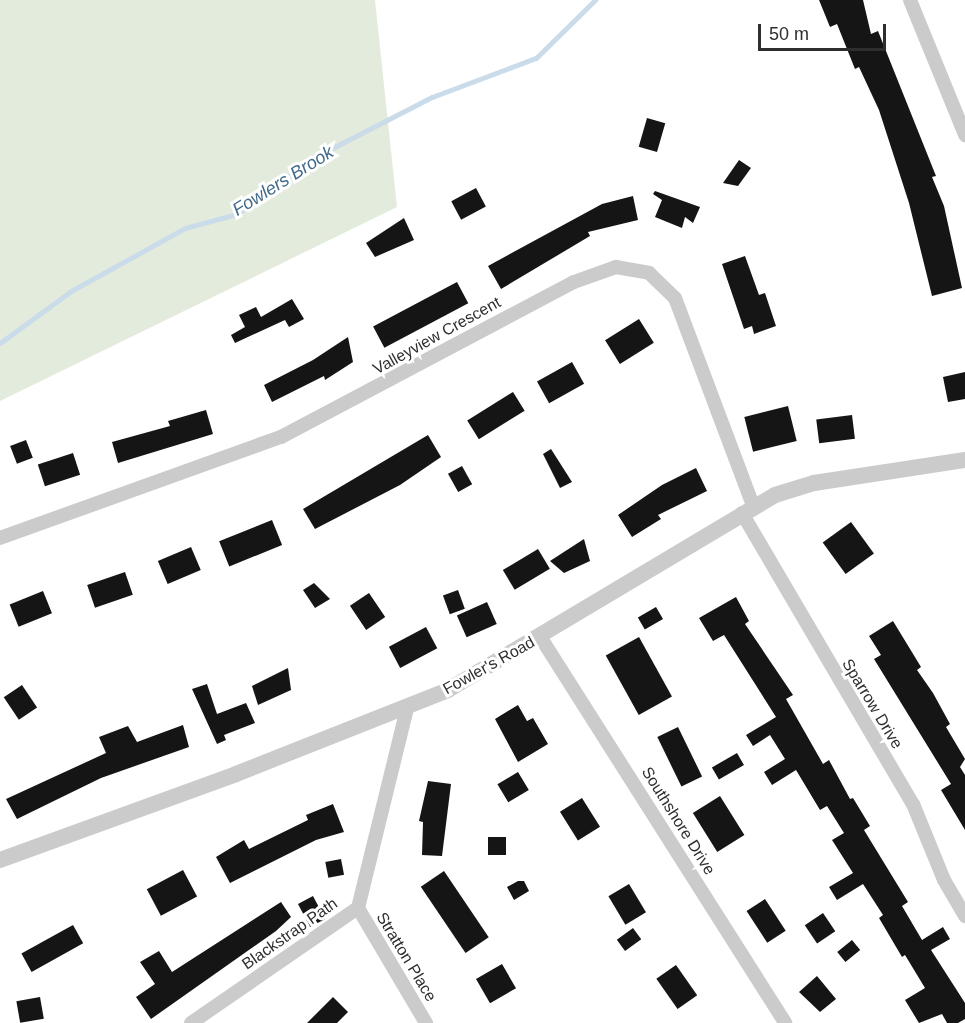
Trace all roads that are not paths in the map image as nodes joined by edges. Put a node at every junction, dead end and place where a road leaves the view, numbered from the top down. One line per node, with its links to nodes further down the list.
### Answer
1 (910, 0): 2 (street)
2 (965, 135)
3 (965, 459): 4 (street, Fowler's Road)
4 (747, 510): 5 (street, Valleyview Crescent); 6 (street, Fowler's Road); 10 (street, Sparrow Drive)
5 (0, 538)
6 (541, 638): 7 (street, Fowler's Road); 13 (street, Southshore Drive)
7 (407, 709): 8 (street, Fowler's Road); 9 (street, Blackstrap Path)
8 (0, 860)
9 (358, 908): 11 (street, Blackstrap Path); 12 (street, Stratton Place)
10 (965, 916)
11 (191, 1023)
12 (426, 1023)
13 (785, 1023)

